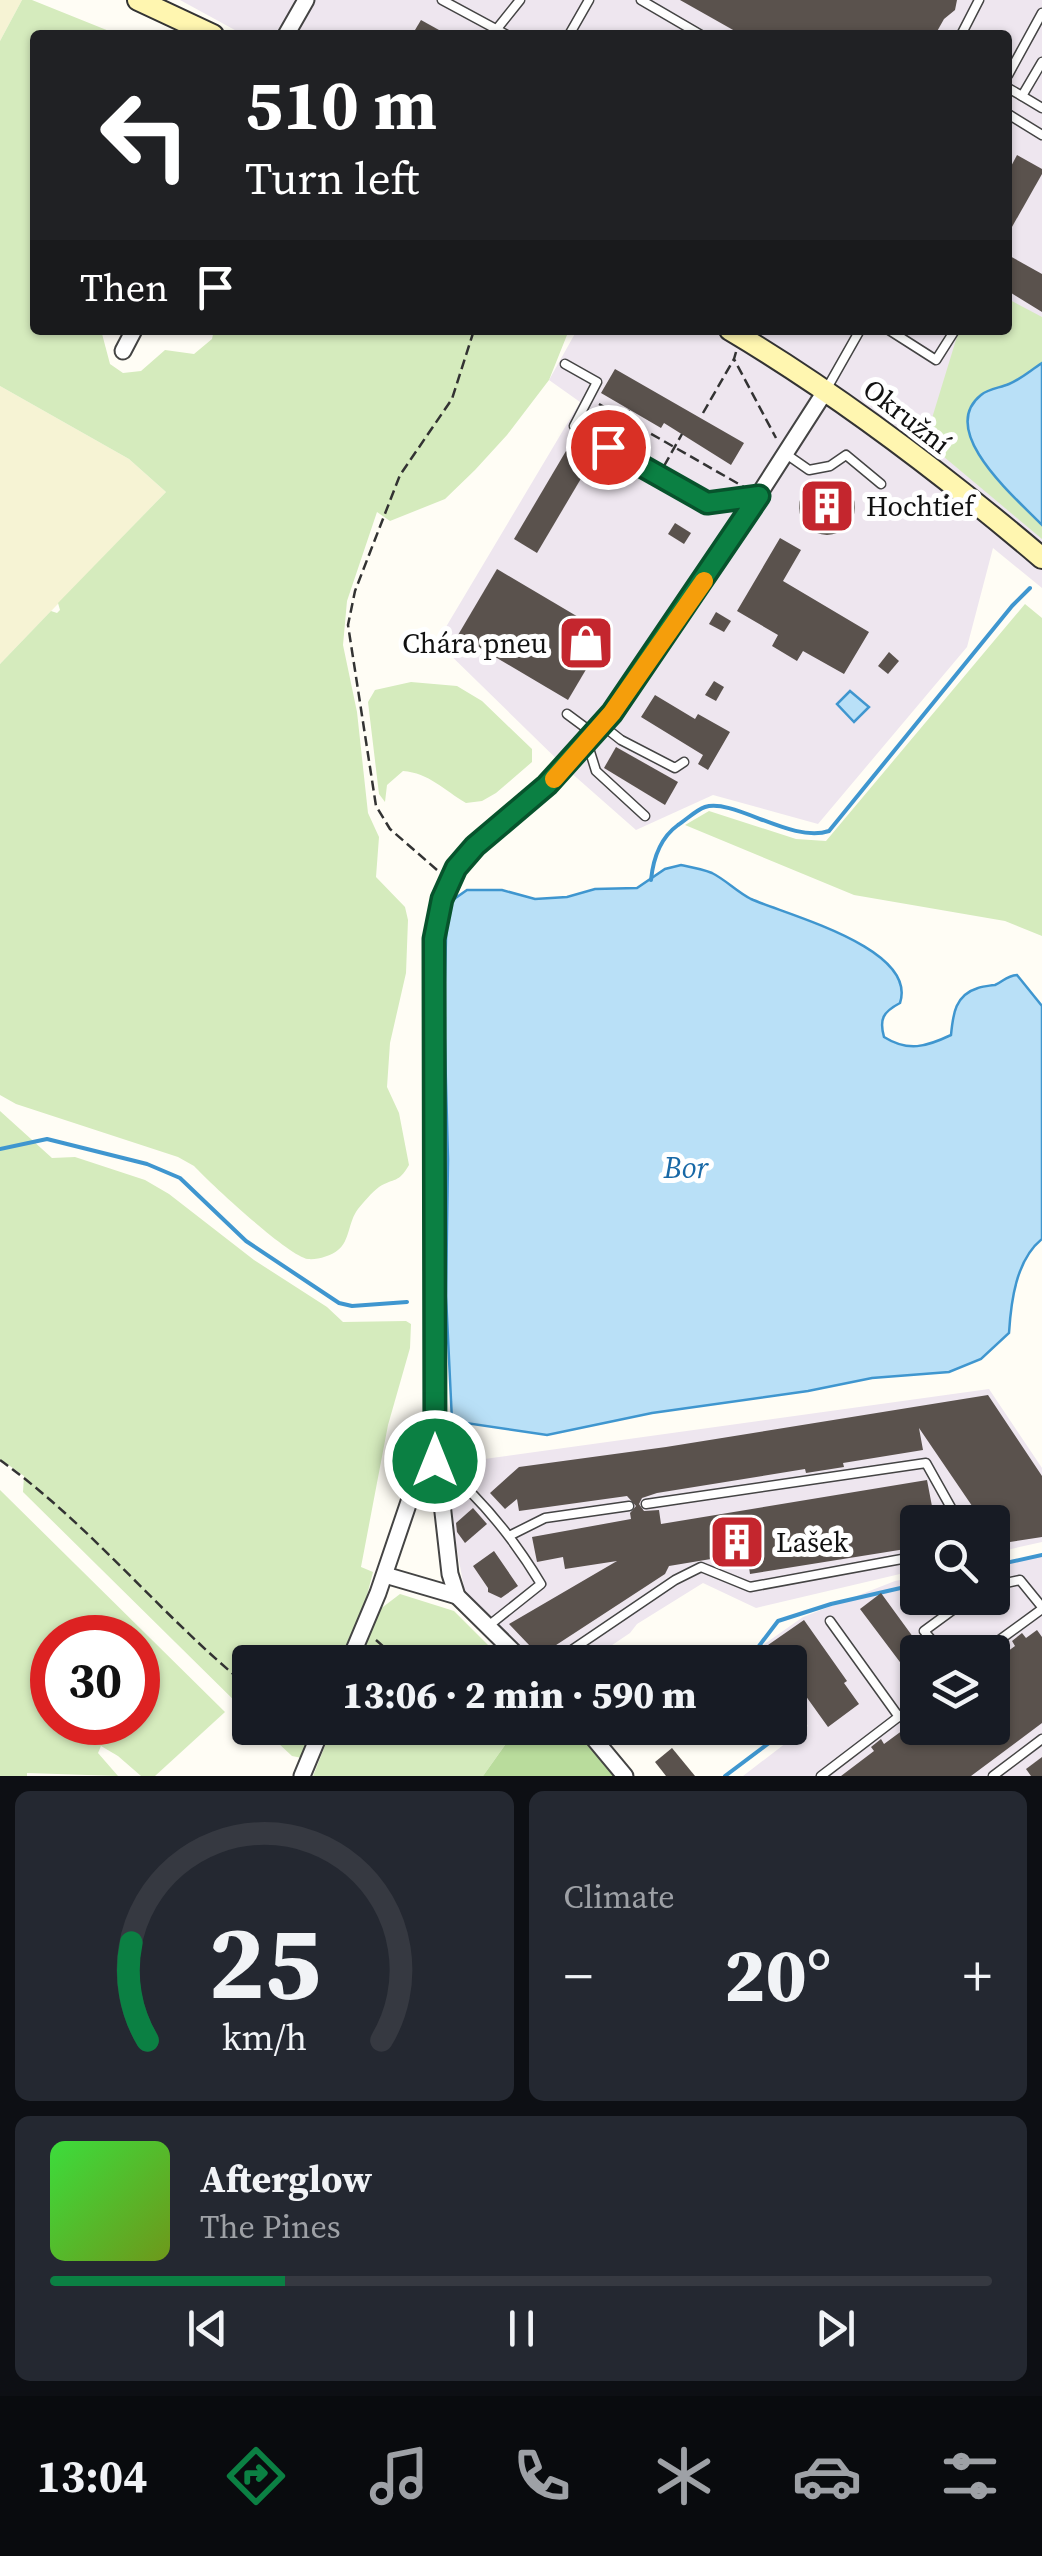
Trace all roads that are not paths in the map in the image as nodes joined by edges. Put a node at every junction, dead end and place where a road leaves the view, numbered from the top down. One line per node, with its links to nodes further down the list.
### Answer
1 (138, 0): 9 (main road)
2 (306, 0): 10 (street)
3 (442, 0): 11 (lane)
4 (520, 0): 12 (lane)
5 (590, 0): 13 (lane)
6 (641, 0): 14 (lane)
7 (979, 0): 15 (lane)
8 (1042, 14): 17 (lane)
9 (202, 30)
10 (289, 30)
11 (491, 30)
12 (496, 30)
13 (571, 30)
14 (692, 30)
15 (963, 30)
16 (1042, 62): 19 (lane)
17 (1012, 68)
18 (1012, 90): 19 (lane)
19 (1022, 96): 20 (lane)
20 (1042, 108)
21 (1012, 116): 22 (lane)
22 (1042, 135)
23 (131, 335): 28 (street)
24 (738, 335): 30 (main road, Okružní)
25 (857, 335): 30 (lane)
26 (897, 335): 27 (lane)
27 (952, 335)
28 (123, 351)
29 (565, 364): 33 (lane)
30 (826, 390): 31 (street); 34 (main road, Okružní)
31 (781, 446): 32 (lane); 33 (street)
32 (881, 484)
33 (759, 496): 36 (street)
34 (1042, 558)
35 (567, 714): 36 (lane)
36 (594, 734): 37 (lane); 38 (lane); 39 (street)
37 (684, 762)
38 (645, 816)
39 (434, 1425): 40 (street); 46 (street)
40 (435, 1461): 44 (lane); 48 (street)
41 (646, 1504): 42 (lane)
42 (949, 1505)
43 (629, 1506): 44 (lane)
44 (510, 1535): 52 (lane)
45 (900, 1559): 57 (lane)
46 (385, 1574): 48 (street); 55 (street)
47 (1010, 1582): 49 (lane)
48 (456, 1596): 52 (street)
49 (1042, 1608): 54 (lane)
50 (946, 1615): 53 (lane)
51 (830, 1622): 58 (lane)
52 (488, 1627): 56 (street)
53 (927, 1635)
54 (1005, 1635)
55 (356, 1645)
56 (507, 1645)
57 (579, 1645)
58 (899, 1716): 65 (lane)
59 (1042, 1739): 62 (lane)
60 (315, 1745): 63 (street)
61 (599, 1745): 64 (street)
62 (1005, 1767): 66 (lane); 67 (lane)
63 (302, 1776)
64 (625, 1776)
65 (821, 1776)
66 (993, 1776)
67 (1012, 1776)

